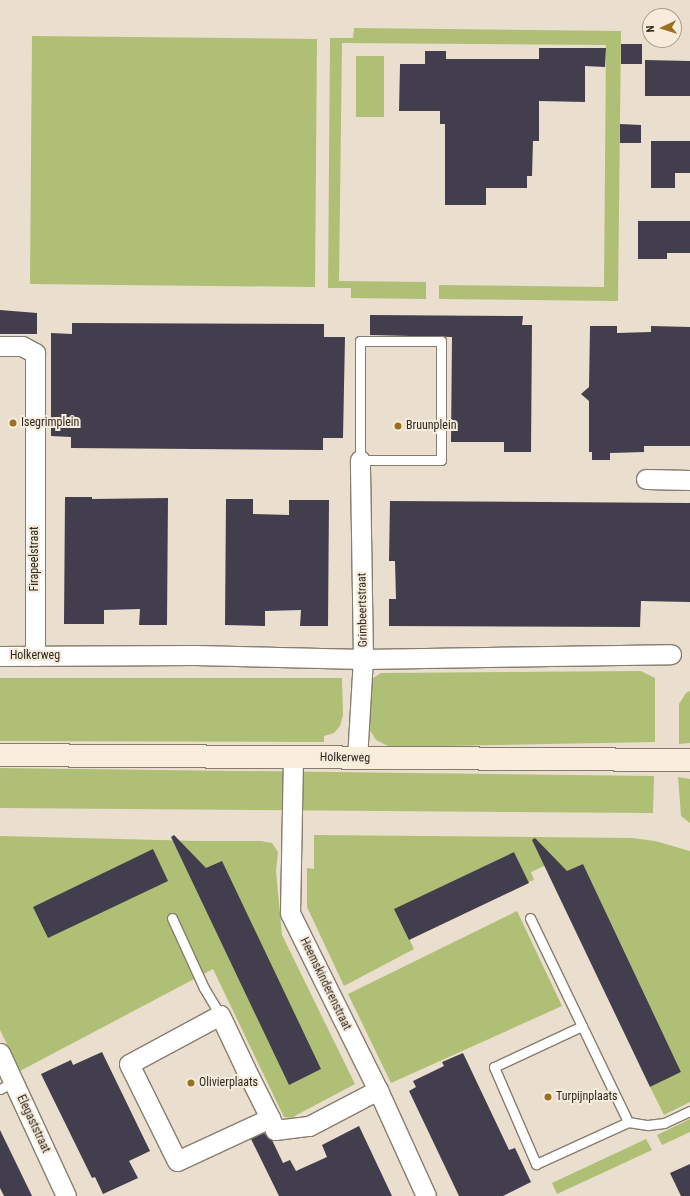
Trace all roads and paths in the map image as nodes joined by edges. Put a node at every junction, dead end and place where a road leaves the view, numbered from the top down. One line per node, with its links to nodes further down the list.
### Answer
1 (0, 346): 7 (street, Firapeelstraat)
2 (360, 460): 2 (lane); 8 (street, Grimbeertstraat)
3 (646, 478): 4 (street)
4 (690, 480)
5 (671, 654): 8 (street, Holkerweg)
6 (0, 656): 7 (street, Holkerweg)
7 (35, 656): 8 (street, Holkerweg)
8 (363, 659): 11 (street, Grimbeertstraat)
9 (0, 755): 10 (street, Holkerweg)
10 (293, 757): 11 (street, Holkerweg); 19 (street, Heemskinderenstraat)
11 (357, 759): 12 (street, Holkerweg)
12 (690, 760)
13 (172, 918): 15 (lane)
14 (530, 918): 16 (lane)
15 (220, 1015): 21 (street); 21 (street)
16 (582, 1026): 22 (lane); 22 (lane)
17 (0, 1053): 18 (street, Elegaststraat)
18 (7, 1086): 23 (street, Elegaststraat)
19 (378, 1090): 21 (street); 24 (street, Heemskinderenstraat)
20 (690, 1110): 22 (lane)
21 (270, 1118)
22 (628, 1122)
23 (66, 1196)
24 (426, 1196)

